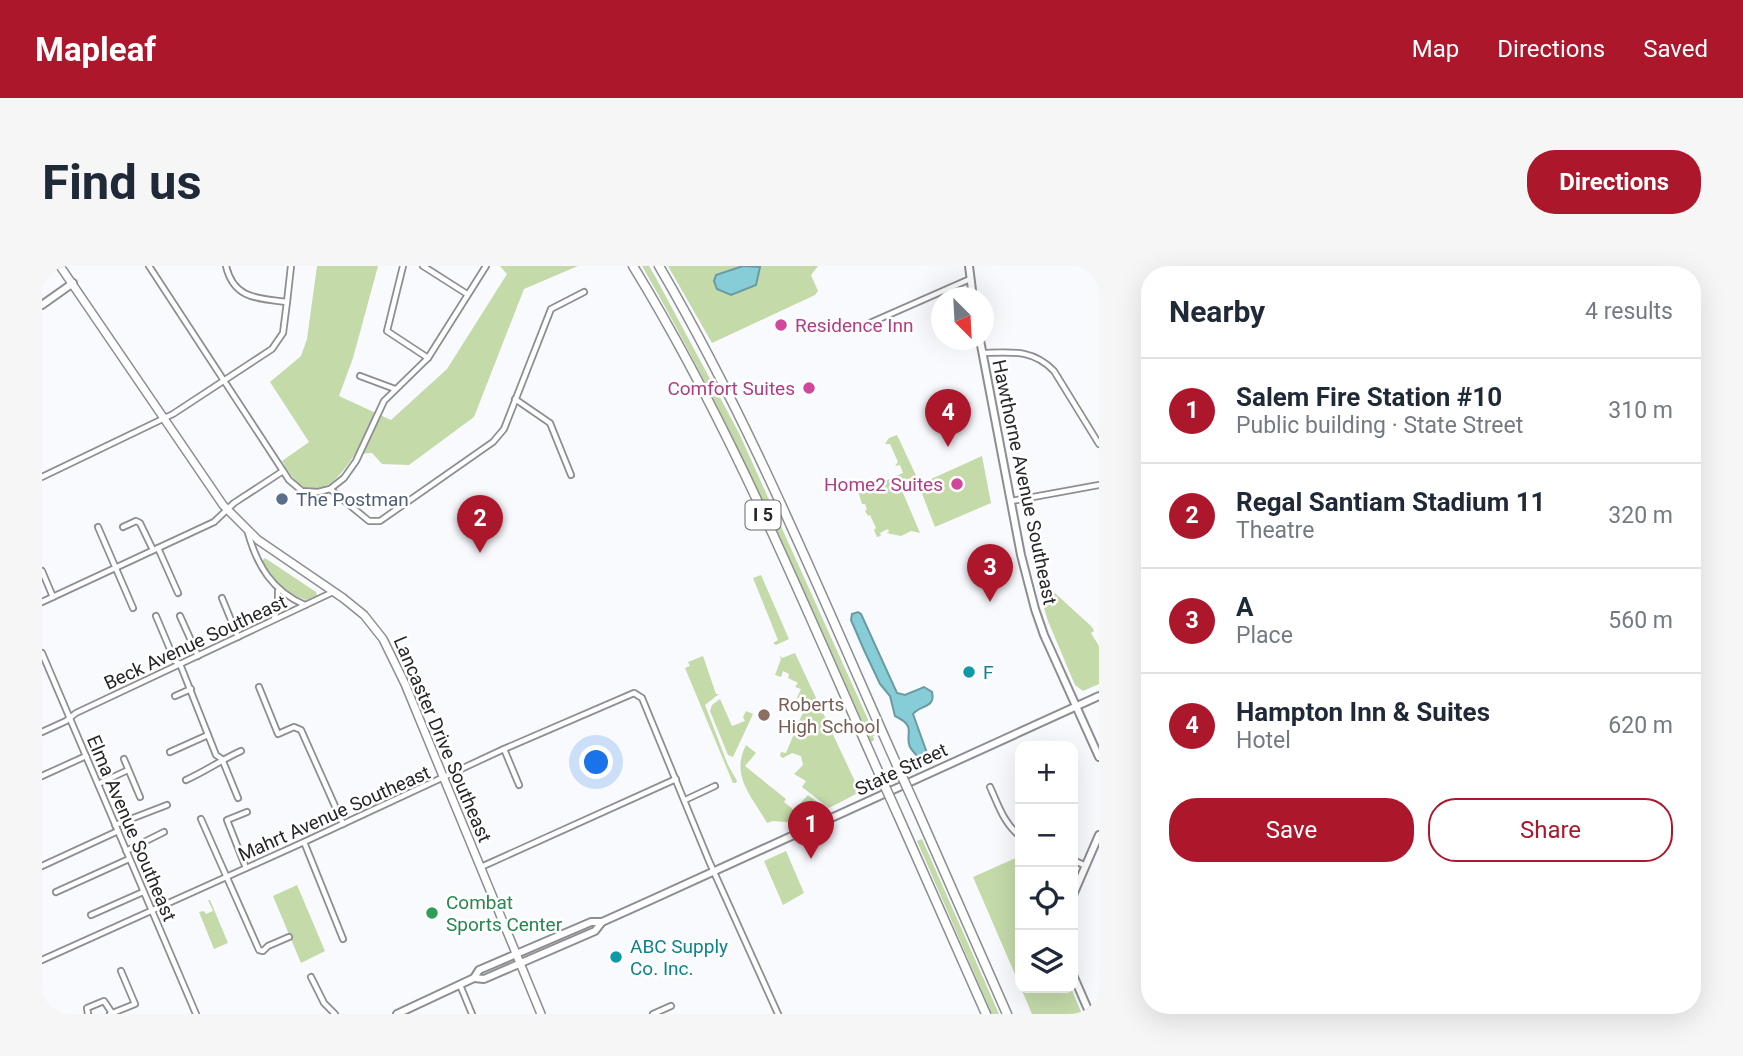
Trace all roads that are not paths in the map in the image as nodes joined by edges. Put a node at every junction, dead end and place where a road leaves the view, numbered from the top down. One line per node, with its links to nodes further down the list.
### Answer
1 (60, 266): 12 (main road, Lancaster Drive Southeast)
2 (149, 266): 23 (street)
3 (226, 266): 16 (street)
4 (291, 266): 16 (street)
5 (402, 266): 21 (street)
6 (423, 266): 15 (street)
7 (486, 266): 15 (street)
8 (633, 266): 127 (highway, I 5, bridge)
9 (659, 266): 128 (highway, I 5, bridge)
10 (969, 266): 11 (main road)
11 (970, 279): 13 (main road); 18 (street)
12 (73, 283): 17 (main road); 26 (main road, Lancaster Drive Southeast)
13 (971, 287)
14 (584, 292): 25 (street)
15 (467, 294): 21 (street)
16 (287, 302): 23 (street)
17 (42, 305)
18 (854, 330)
19 (982, 350): 20 (main road, Hawthorne Avenue Southeast)
20 (983, 353): 27 (street); 33 (main road, Hawthorne Avenue Southeast)
21 (428, 358): 24 (street)
22 (360, 376): 24 (street)
23 (224, 381): 26 (street); 28 (street)
24 (395, 389): 32 (street)
25 (515, 399): 29 (street); 32 (street)
26 (164, 419): 30 (street); 34 (main road, Lancaster Drive Southeast)
27 (1099, 443)
28 (283, 471): 32 (street); 34 (street)
29 (571, 475)
30 (42, 477)
31 (1099, 485): 33 (street)
32 (330, 489)
33 (1010, 501): 60 (main road, Hawthorne Avenue Southeast)
34 (227, 510): 37 (main road, Lancaster Drive Southeast); 38 (street)
35 (98, 527): 39 (street)
36 (123, 527): 38 (street)
37 (248, 532): 41 (street); 42 (main road, Lancaster Drive Southeast)
38 (156, 549): 39 (street); 43 (street)
39 (116, 568): 44 (street); 48 (street)
40 (42, 571): 44 (street)
41 (278, 590): 47 (street); 51 (street)
42 (334, 592): 47 (street, Beck Avenue Southeast); 73 (main road, Lancaster Drive Southeast)
43 (178, 593)
44 (53, 597): 46 (street)
45 (222, 598): 52 (street)
46 (42, 602)
47 (305, 605): 51 (street, Beck Avenue Southeast)
48 (133, 608)
49 (156, 616): 55 (street)
50 (180, 616): 54 (street)
51 (274, 620): 52 (street, Beck Avenue Southeast)
52 (238, 637): 54 (street, Beck Avenue Southeast)
53 (42, 653): 61 (street, Elma Avenue Southeast)
54 (198, 656): 55 (street, Beck Avenue Southeast)
55 (180, 664): 57 (street); 61 (street, Beck Avenue Southeast)
56 (260, 687): 86 (street)
57 (191, 690): 58 (street); 63 (street)
58 (175, 696)
59 (1099, 696): 60 (main road, State Street)
60 (1076, 706): 68 (main road, Hawthorne Avenue Southeast); 99 (main road, State Street)
61 (69, 718): 62 (street, Beck Avenue Southeast); 67 (street, Elma Avenue Southeast)
62 (42, 732)
63 (208, 735): 66 (street); 70 (street)
64 (504, 749): 73 (street, Mahrt Avenue Southeast); 75 (street, Mahrt Avenue Southeast); 77 (street)
65 (241, 751): 70 (street)
66 (170, 752)
67 (86, 756): 72 (street); 76 (street, Elma Avenue Southeast)
68 (1099, 757)
69 (124, 759): 71 (street)
70 (222, 759): 74 (street); 81 (street)
71 (128, 770): 76 (street); 80 (street)
72 (42, 776)
73 (444, 778): 86 (street, Mahrt Avenue Southeast); 97 (main road, Lancaster Drive Southeast)
74 (186, 779)
75 (676, 779): 82 (street); 97 (street)
76 (98, 784): 87 (street, Elma Avenue Southeast)
77 (519, 785)
78 (715, 786): 82 (street)
79 (990, 787): 88 (street)
80 (140, 797)
81 (238, 798)
82 (685, 800): 99 (street)
83 (167, 805): 87 (street)
84 (247, 812): 98 (street)
85 (201, 819): 100 (street)
86 (343, 824): 91 (street, Mahrt Avenue Southeast)
87 (116, 828): 92 (street, Elma Avenue Southeast); 95 (street)
88 (1015, 830)
89 (164, 832): 92 (street)
90 (1099, 835): 96 (main road)
91 (304, 842): 98 (street, Mahrt Avenue Southeast); 108 (street)
92 (126, 851): 93 (street, Elma Avenue Southeast)
93 (129, 859): 102 (street); 103 (street, Elma Avenue Southeast)
94 (1078, 862): 96 (street)
95 (42, 866)
96 (1086, 866): 101 (main road)
97 (481, 867): 109 (main road, Lancaster Drive Southeast)
98 (246, 868): 100 (street, Mahrt Avenue Southeast)
99 (714, 872): 106 (main road, State Street); 126 (street)
100 (225, 877): 104 (street, Mahrt Avenue Southeast); 107 (street)
101 (1078, 884)
102 (56, 892)
103 (143, 892): 104 (street, Elma Avenue Southeast); 105 (street)
104 (151, 911): 110 (street, Mahrt Avenue Southeast); 120 (street, Elma Avenue Southeast)
105 (91, 915)
106 (601, 922): 109 (main road, State Street); 111 (main road, State Street)
107 (289, 937)
108 (344, 939)
109 (516, 954): 111 (main road, Lancaster Drive Southeast); 114 (main road, State Street)
110 (42, 960)
111 (520, 964): 114 (main road, State Street); 124 (main road, Lancaster Drive Southeast)
112 (121, 971): 119 (street)
113 (311, 977): 121 (street)
114 (474, 978): 115 (main road, State Street)
115 (460, 985): 122 (main road, State Street); 123 (street)
116 (1078, 986): 129 (main road)
117 (671, 1006): 125 (street)
118 (88, 1014): 119 (street)
119 (111, 1014)
120 (196, 1014)
121 (335, 1014)
122 (397, 1014)
123 (472, 1014)
124 (541, 1014)
125 (653, 1014)
126 (778, 1014)
127 (986, 1014)
128 (1007, 1014)
129 (1090, 1014)

